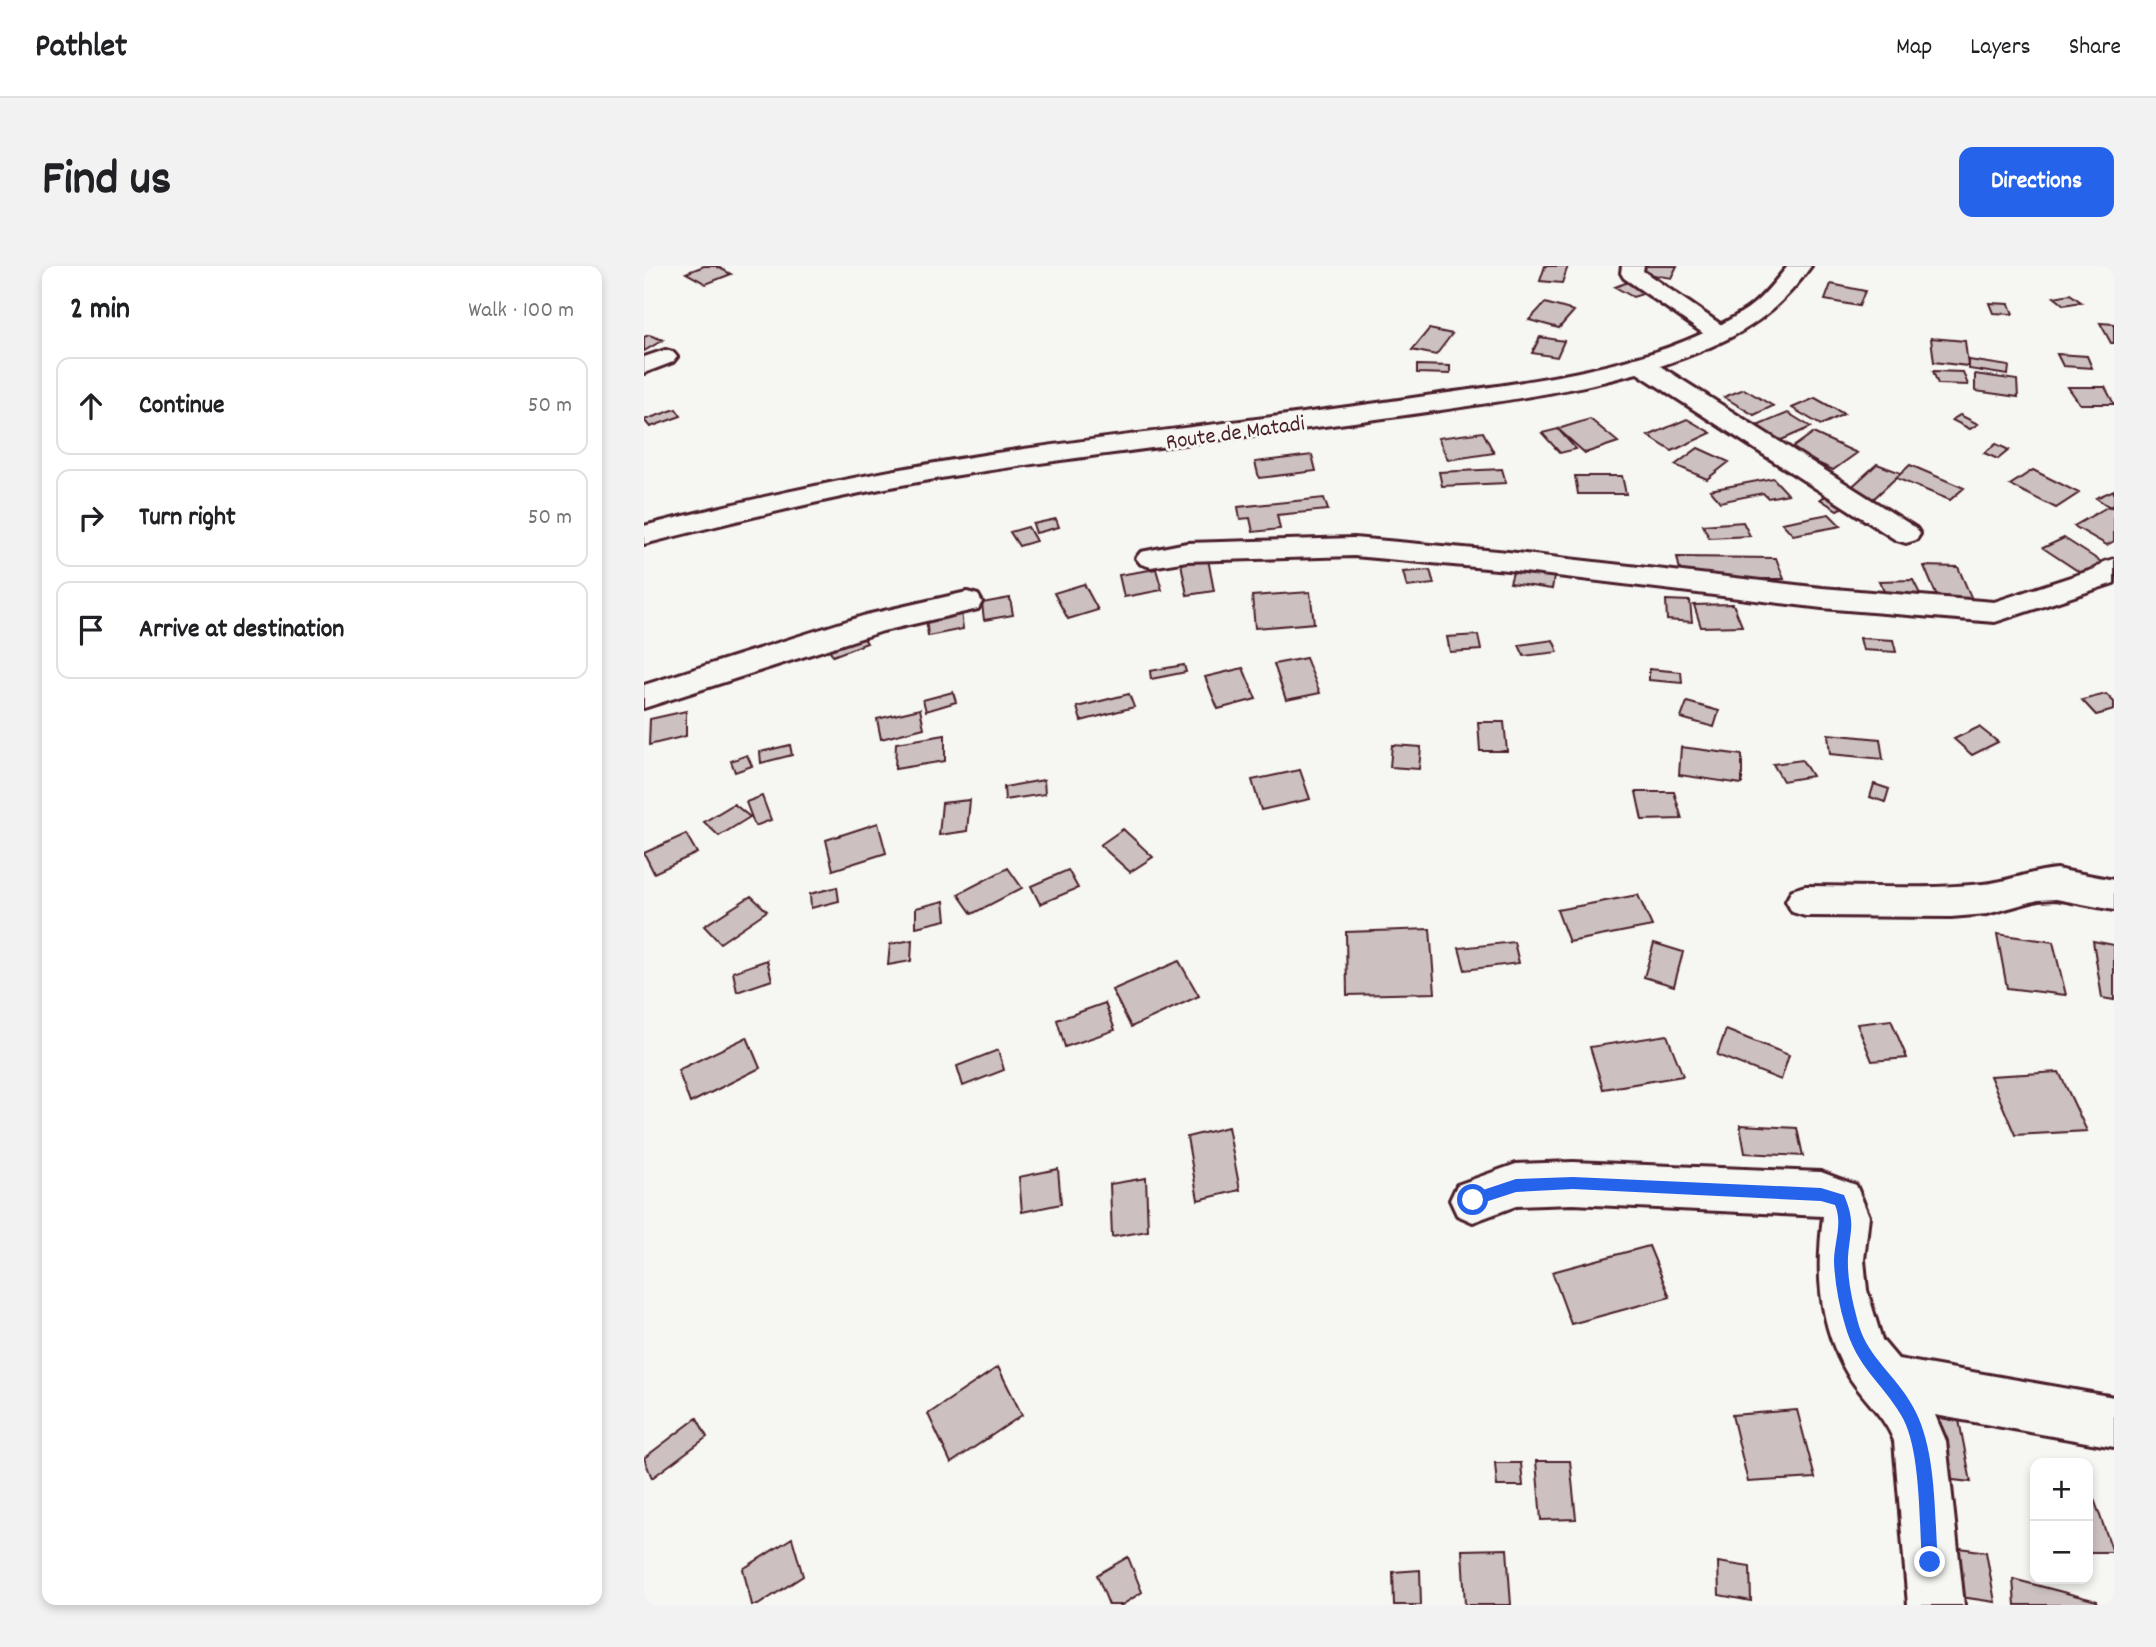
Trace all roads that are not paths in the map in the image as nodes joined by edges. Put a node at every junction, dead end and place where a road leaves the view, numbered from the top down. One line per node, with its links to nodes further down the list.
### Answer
1 (1633, 266): 3 (main road)
2 (1800, 266): 3 (main road, Route de Matadi)
3 (1718, 333): 4 (main road, Route de Matadi)
4 (1640, 364): 5 (main road); 6 (main road, Route de Matadi)
5 (1906, 534)
6 (644, 535)
7 (1151, 558): 8 (main road)
8 (2114, 568)
9 (967, 602): 10 (main road)
10 (644, 697)
11 (2114, 895): 12 (main road)
12 (1805, 901)
13 (1473, 1200): 14 (main road)
14 (1884, 1381): 15 (main road); 16 (main road)
15 (2114, 1422)
16 (1936, 1605)

